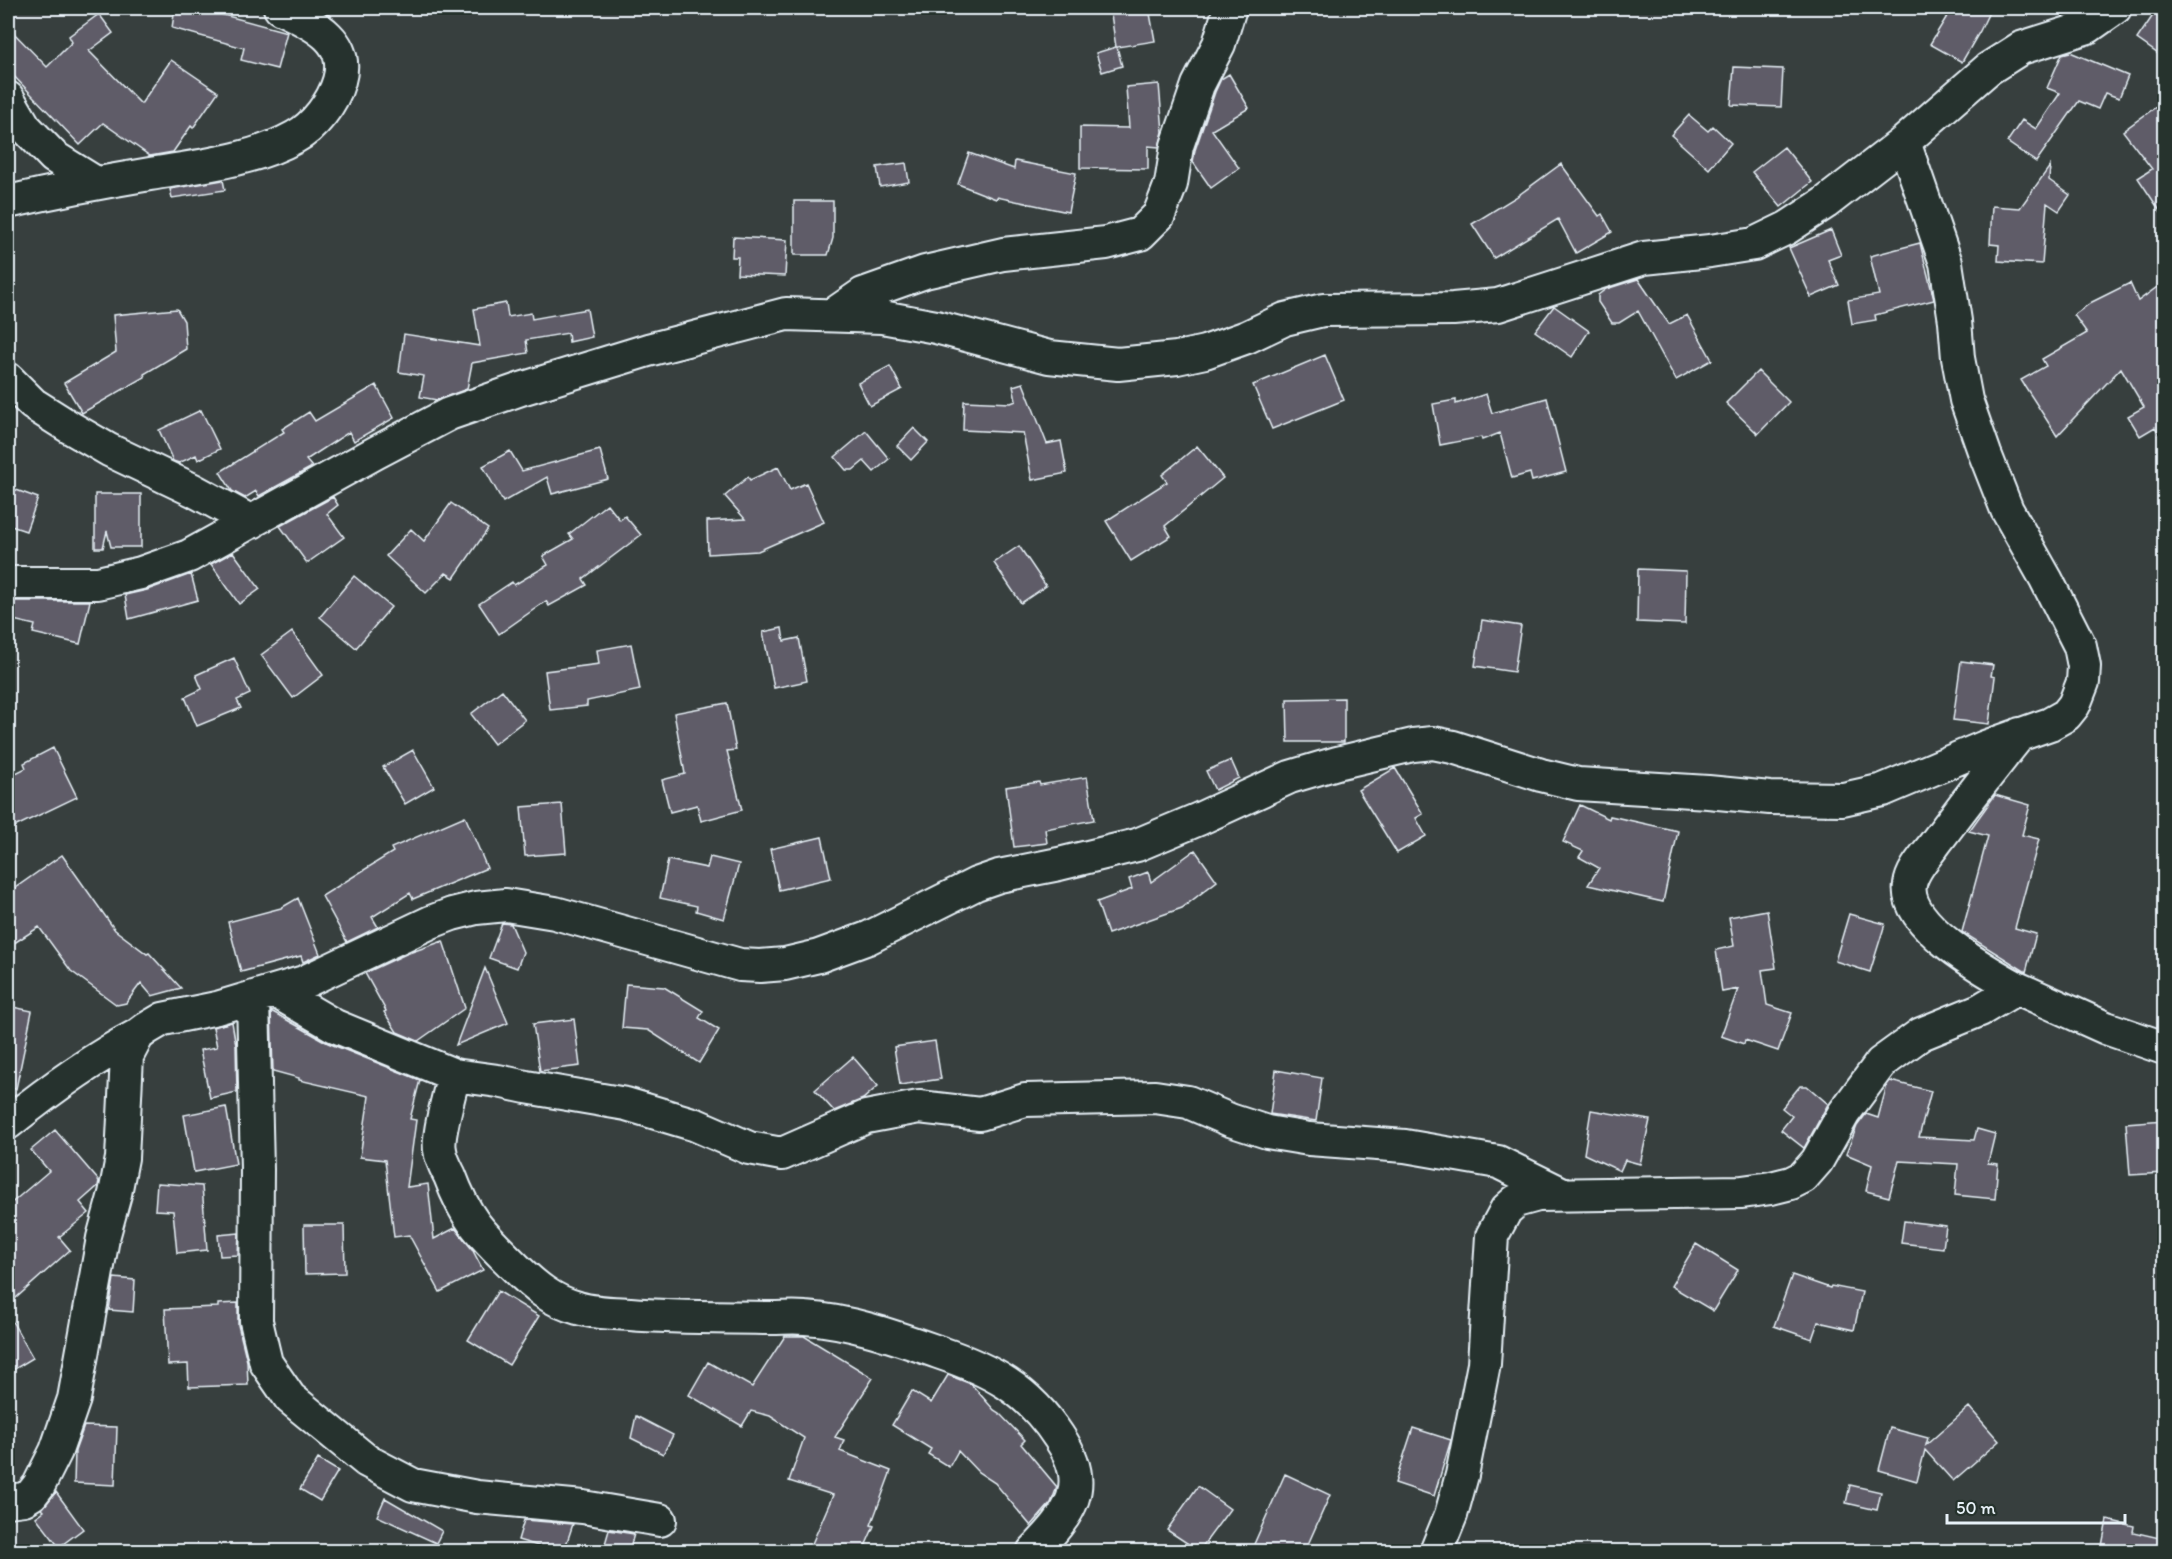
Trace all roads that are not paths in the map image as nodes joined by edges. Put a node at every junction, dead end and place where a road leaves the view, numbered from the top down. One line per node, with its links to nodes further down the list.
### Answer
1 (280, 8): 6 (street)
2 (1230, 8): 8 (street)
3 (2115, 8): 5 (street)
4 (8, 98): 6 (street)
5 (1904, 142): 8 (street); 12 (street)
6 (96, 183): 7 (street)
7 (8, 202)
8 (834, 314): 10 (street)
9 (8, 379): 10 (street)
10 (252, 522): 11 (street)
11 (8, 583)
12 (2020, 734): 13 (street); 14 (street)
13 (2017, 988): 16 (street); 19 (street)
14 (264, 995): 15 (street); 17 (street); 21 (street)
15 (138, 1035): 18 (street); 20 (street)
16 (2164, 1048)
17 (454, 1075): 19 (street); 22 (street)
18 (8, 1123)
19 (1563, 1194): 23 (street)
20 (8, 1501)
21 (660, 1520)
22 (1033, 1551)
23 (1436, 1551)

